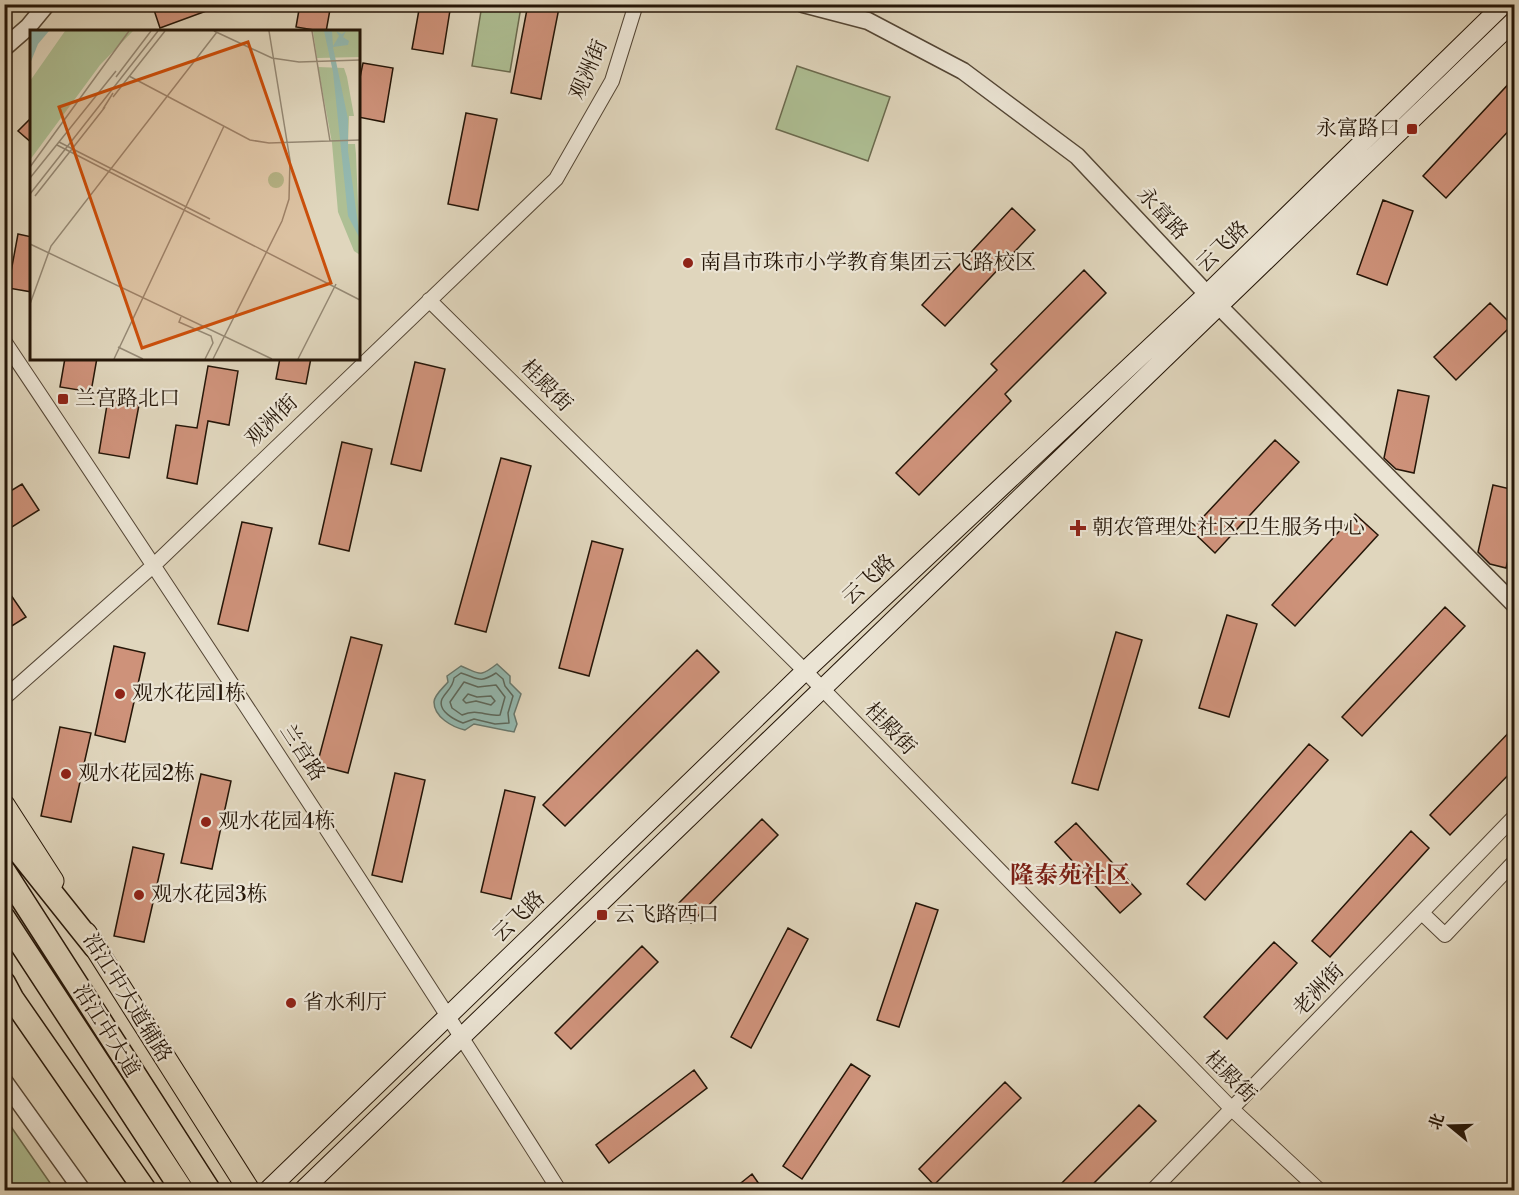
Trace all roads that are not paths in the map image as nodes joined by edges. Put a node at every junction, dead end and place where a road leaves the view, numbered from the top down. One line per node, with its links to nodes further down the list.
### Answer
1 (47, 4): 6 (street)
2 (636, 4): 7 (street, 观洲街)
3 (803, 4): 8 (street, 永富路)
4 (1504, 4): 8 (main road, 云飞路)
5 (1515, 21): 8 (main road, 云飞路)
6 (4, 48)
7 (429, 300): 10 (street, 观洲街); 12 (street, 桂殿街)
8 (1213, 300): 11 (street, 永富路); 12 (main road, 云飞路); 13 (main road, 云飞路)
9 (4, 341): 10 (street, 兰宫路)
10 (154, 564): 14 (street, 观洲街); 24 (street, 兰宫路)
11 (1515, 604)
12 (805, 671): 13 (street, 桂殿街); 24 (main road, 云飞路)
13 (821, 689): 25 (main road, 云飞路); 27 (street, 桂殿街)
14 (4, 698)
15 (4, 805): 22 (main road, 沿江中大道辅路)
16 (1515, 817): 20 (street, 老洲街)
17 (4, 833): 22 (highway)
18 (1515, 862): 20 (street)
19 (4, 871): 31 (highway, 沿江中大道)
20 (1422, 913): 27 (street, 老洲街)
21 (4, 918): 30 (highway, 沿江中大道)
22 (95, 948): 32 (main road, 沿江中大道辅路)
23 (4, 983): 29 (highway)
24 (448, 1016): 25 (street, 兰宫路); 33 (main road, 云飞路)
25 (462, 1038): 34 (main road, 云飞路); 35 (street, 兰宫路)
26 (4, 1081): 28 (street)
27 (1233, 1110): 36 (street, 老洲街); 37 (street, 桂殿街)
28 (82, 1191)
29 (145, 1191)
30 (182, 1191)
31 (209, 1191)
32 (249, 1191)
33 (268, 1191)
34 (303, 1191)
35 (559, 1191)
36 (1153, 1191)
37 (1319, 1191)

